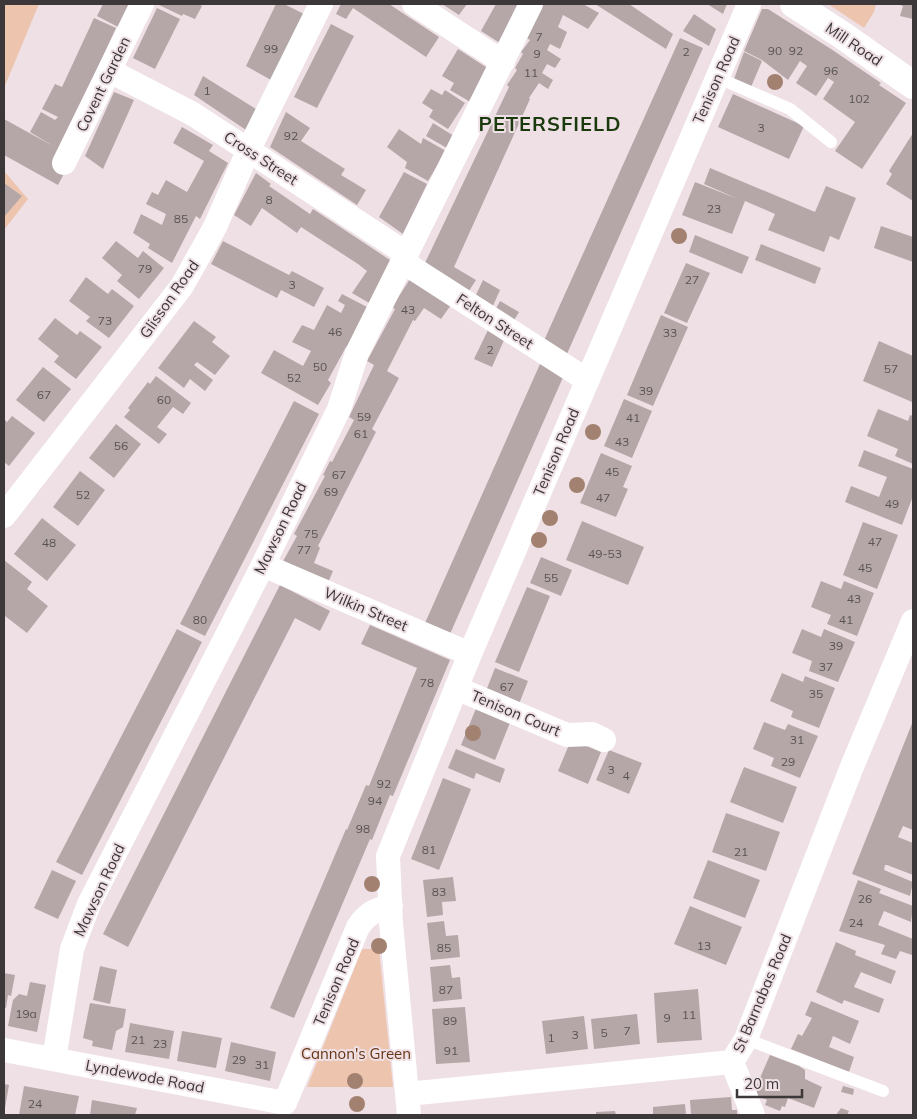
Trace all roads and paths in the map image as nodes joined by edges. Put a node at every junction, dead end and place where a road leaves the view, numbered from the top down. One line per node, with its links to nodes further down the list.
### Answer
1 (142, 4): 8 (street, Covent Garden)
2 (321, 4): 12 (street, Glisson Road)
3 (414, 4): 7 (street)
4 (531, 4): 7 (street, Mawson Road)
5 (749, 4): 9 (street, Tenison Road)
6 (794, 4): 10 (street, Mill Road)
7 (502, 62): 14 (street, Mawson Road)
8 (110, 71): 12 (street, Cross Street); 13 (street, Covent Garden)
9 (716, 77): 11 (lane); 15 (street, Tenison Road)
10 (913, 85)
11 (831, 142)
12 (249, 150): 14 (street, Cross Street); 16 (street, Glisson Road)
13 (64, 163)
14 (405, 258): 15 (street, Felton Street); 17 (street, Mawson Road)
15 (587, 380): 19 (street, Tenison Road)
16 (4, 516)
17 (263, 565): 19 (street, Wilkin Street); 25 (street, Mawson Road)
18 (913, 621): 23 (street, St Barnabas Road)
19 (470, 654): 20 (street, Tenison Road)
20 (456, 688): 21 (street, Tenison Court); 22 (street, Tenison Road)
21 (604, 740)
22 (391, 906): 28 (street, Tenison Road); 29 (street, Tenison Road)
23 (746, 1039): 26 (street, St Barnabas Road); 27 (lane)
24 (4, 1050): 25 (street, Lyndewode Road)
25 (54, 1059): 28 (street, Lyndewode Road)
26 (732, 1062): 29 (street, St Barnabas Road); 30 (street)
27 (883, 1091)
28 (285, 1103)
29 (408, 1104)
30 (753, 1115)

